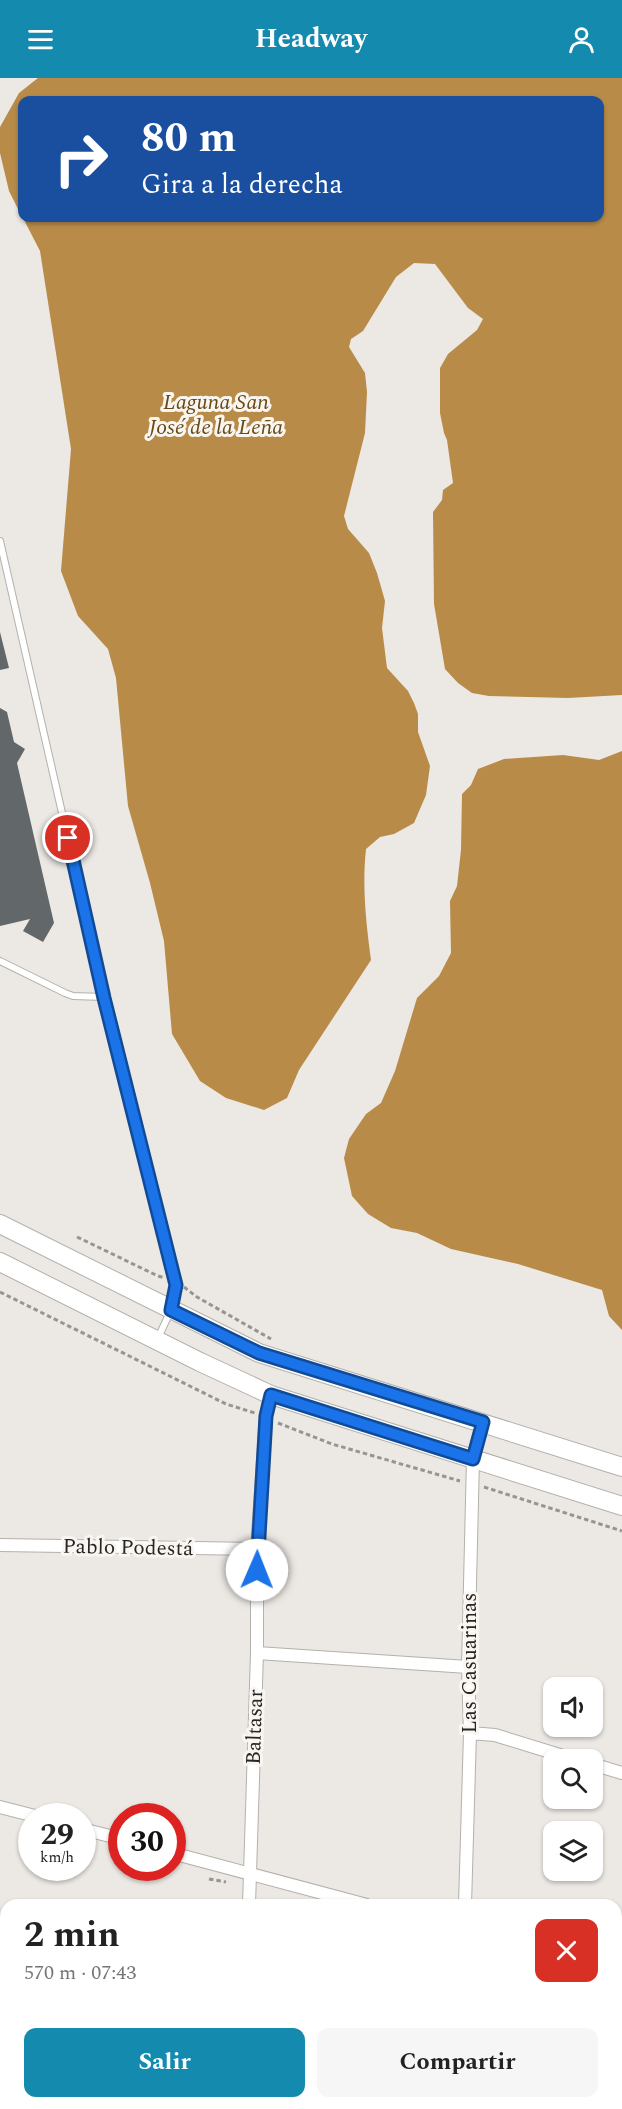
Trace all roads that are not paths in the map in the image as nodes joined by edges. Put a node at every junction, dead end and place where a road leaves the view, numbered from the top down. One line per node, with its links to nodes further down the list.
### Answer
1 (0, 541): 3 (lane)
2 (0, 961): 3 (lane)
3 (104, 998): 6 (lane)
4 (0, 1224): 6 (main road)
5 (0, 1262): 7 (main road)
6 (171, 1310): 7 (lane); 9 (main road)
7 (157, 1340): 8 (main road)
8 (271, 1395): 10 (main road); 14 (street, Baltasar)
9 (483, 1422): 10 (street, Las Casuarinas); 11 (main road)
10 (473, 1459): 12 (main road); 16 (street, Las Casuarinas)
11 (622, 1467)
12 (622, 1506)
13 (0, 1545): 14 (street, Pablo Podestá)
14 (257, 1549): 15 (street, Baltasar)
15 (257, 1653): 16 (street); 24 (street, Baltasar)
16 (468, 1667): 17 (street, Las Casuarinas)
17 (470, 1733): 18 (street); 27 (street, Las Casuarinas)
18 (543, 1750)
19 (603, 1767): 20 (street)
20 (622, 1773)
21 (0, 1808): 22 (street)
22 (18, 1812)
23 (186, 1856): 24 (street)
24 (250, 1873): 25 (street, Baltasar); 26 (street)
25 (249, 1899)
26 (345, 1899)
27 (465, 1899)

